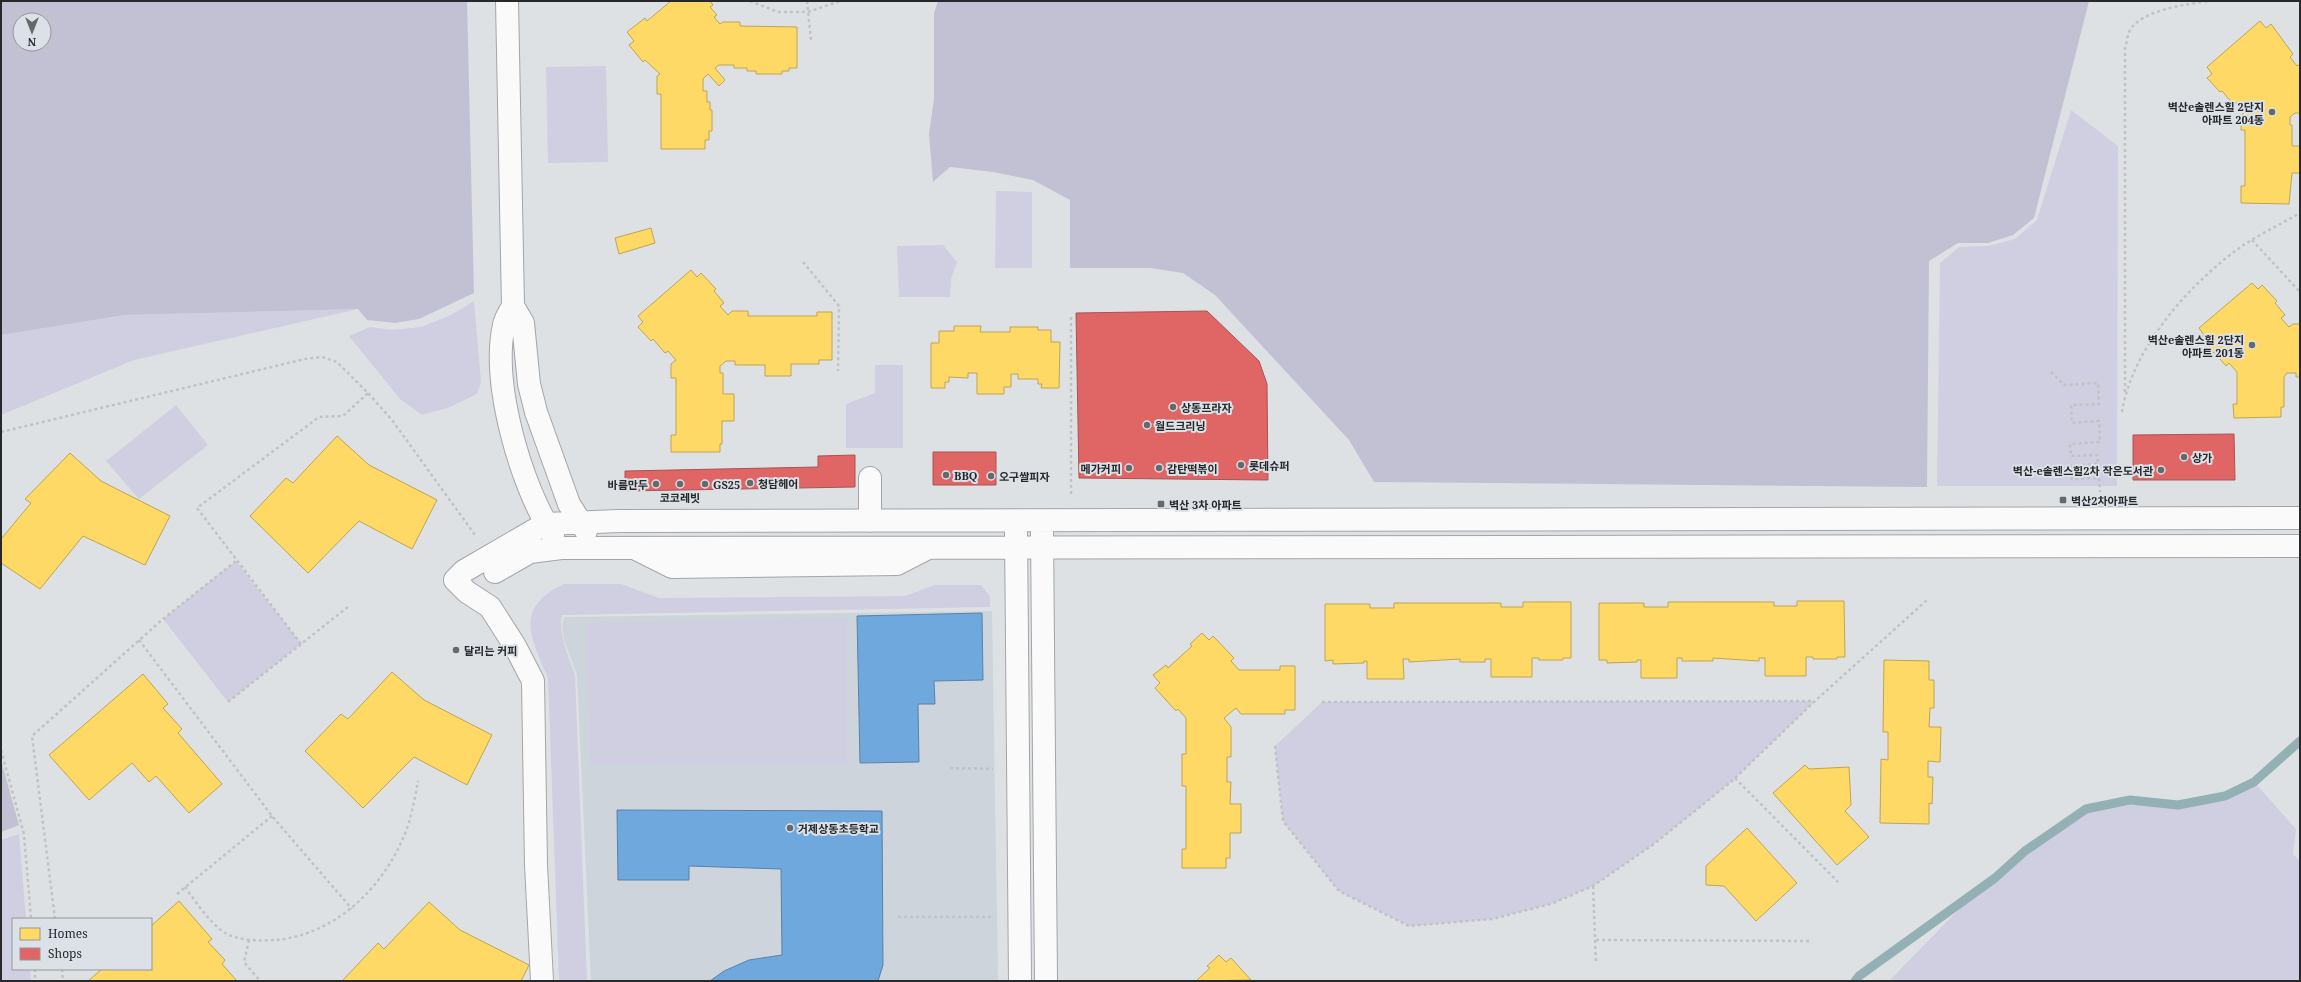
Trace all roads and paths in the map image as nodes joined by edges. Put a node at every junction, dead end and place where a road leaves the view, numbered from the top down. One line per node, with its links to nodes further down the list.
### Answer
1 (507, 1): 12 (street)
2 (750, 1): 6 (path)
3 (807, 1): 6 (path)
4 (840, 1): 6 (path)
5 (2209, 1): 16 (path)
6 (808, 12): 7 (path)
7 (811, 40)
8 (2300, 213): 9 (path)
9 (2252, 240): 11 (path); 16 (path)
10 (803, 262): 14 (path)
11 (2300, 292)
12 (514, 306): 27 (street); 28 (street)
13 (1071, 317): 21 (path)
14 (838, 371)
15 (2052, 372): 22 (path)
16 (2125, 392): 18 (path)
17 (368, 393): 19 (path); 29 (path); 35 (path)
18 (2122, 412)
19 (1, 432)
20 (870, 478): 24 (street)
21 (1071, 494)
22 (2100, 496)
23 (2300, 518): 26 (street)
24 (870, 521): 25 (street); 27 (street)
25 (1015, 521): 26 (street); 30 (street)
26 (1043, 521): 31 (street)
27 (579, 522): 28 (street); 34 (street)
28 (545, 524): 33 (street); 36 (street)
29 (476, 535)
30 (1017, 546): 31 (street); 34 (street); 70 (street)
31 (1042, 546): 32 (street); 71 (street)
32 (2300, 546)
33 (561, 548): 34 (street); 36 (street)
34 (599, 548)
35 (236, 561): 39 (path); 40 (path)
36 (461, 586): 69 (street)
37 (1927, 600): 41 (path)
38 (348, 606): 40 (path)
39 (139, 640): 50 (path); 58 (path)
40 (301, 644): 42 (path)
41 (1815, 701): 43 (path); 48 (path)
42 (228, 702)
43 (1322, 702)
44 (1275, 746): 52 (path)
45 (1, 750): 57 (path)
46 (950, 768): 47 (path)
47 (996, 769)
48 (1735, 778): 51 (path); 52 (path)
49 (418, 781): 55 (path)
50 (272, 816): 53 (path); 55 (path)
51 (1838, 882)
52 (1593, 886): 61 (path)
53 (185, 887): 54 (path); 60 (path)
54 (177, 894)
55 (352, 909): 60 (path)
56 (997, 917): 59 (path)
57 (31, 918)
58 (55, 918)
59 (898, 918)
60 (249, 940): 68 (path)
61 (1596, 940): 62 (path); 63 (path)
62 (1812, 941)
63 (1596, 964)
64 (35, 970): 66 (path)
65 (62, 970): 67 (path)
66 (36, 981)
67 (63, 981)
68 (260, 981)
69 (542, 981)
70 (1020, 981)
71 (1046, 981)

